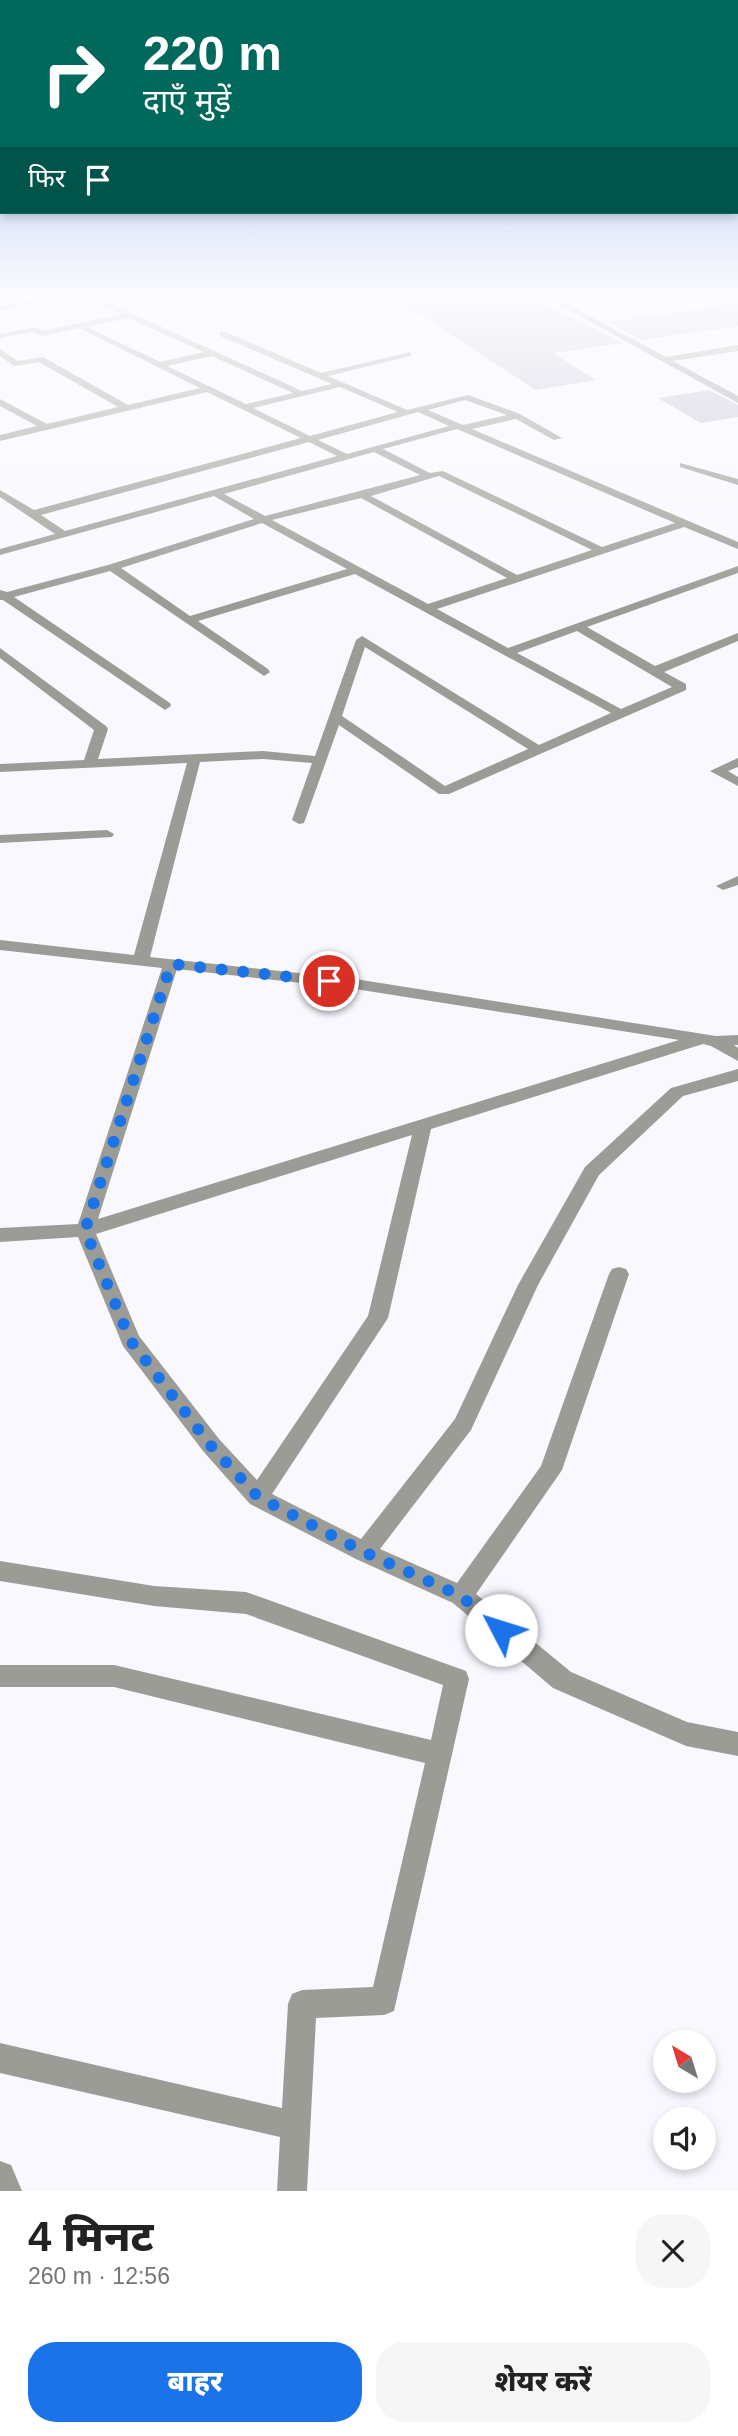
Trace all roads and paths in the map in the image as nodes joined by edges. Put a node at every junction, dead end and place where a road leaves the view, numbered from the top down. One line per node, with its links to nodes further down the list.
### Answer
1 (112, 400): 10 (street)
2 (159, 400): 10 (street)
3 (231, 400): 9 (street)
4 (275, 400): 9 (street)
5 (379, 400): 12 (street)
6 (454, 400): 11 (street)
7 (474, 400): 13 (street)
8 (0, 402): 14 (street)
9 (245, 407): 18 (street)
10 (126, 408): 14 (street)
11 (420, 410): 12 (street); 15 (street)
12 (407, 413): 18 (street)
13 (517, 416): 15 (street); 17 (street)
14 (46, 427): 16 (street)
15 (461, 427): 19 (street); 29 (street)
16 (0, 438)
17 (557, 438)
18 (310, 439): 20 (street); 27 (street)
19 (375, 449): 20 (street); 22 (street)
20 (346, 457): 25 (street)
21 (683, 466): 23 (street)
22 (429, 476): 26 (street); 32 (street)
23 (738, 482)
24 (0, 493): 27 (street)
25 (215, 493): 28 (street); 30 (street)
26 (362, 495): 28 (street); 37 (street)
27 (32, 514): 30 (street)
28 (264, 519): 34 (street); 36 (street)
29 (684, 523): 31 (street); 32 (street)
30 (63, 534): 33 (street)
31 (738, 546)
32 (601, 551): 37 (street)
33 (0, 552)
34 (112, 567): 38 (street); 40 (street)
35 (738, 569): 41 (street)
36 (357, 570): 39 (street); 40 (street)
37 (517, 579): 39 (street)
38 (2, 595): 47 (street)
39 (428, 608): 44 (street)
40 (189, 620): 46 (street)
41 (578, 626): 44 (street); 45 (street)
42 (738, 637): 45 (street)
43 (0, 652): 54 (street)
44 (508, 652): 48 (street)
45 (654, 671): 48 (street)
46 (264, 672)
47 (165, 706)
48 (621, 714): 50 (street)
49 (335, 717): 50 (street); 50 (street); 52 (street)
50 (538, 750)
51 (195, 757): 52 (street); 54 (street); 63 (street)
52 (320, 760): 57 (street)
53 (738, 762): 56 (street)
54 (90, 763): 55 (street)
55 (0, 768)
56 (738, 782)
57 (299, 821)
58 (107, 834): 59 (street)
59 (0, 839)
60 (738, 880): 61 (street)
61 (723, 886)
62 (0, 945): 63 (street)
63 (141, 960): 64 (street)
64 (171, 964): 65 (street); 70 (street)
65 (710, 1040): 66 (street); 67 (street); 69 (street)
66 (738, 1040)
67 (738, 1056)
68 (738, 1075): 74 (street)
69 (423, 1125): 70 (street); 73 (street)
70 (85, 1230): 71 (street); 73 (street)
71 (0, 1235)
72 (619, 1274): 76 (street)
73 (258, 1497): 74 (street)
74 (364, 1552): 76 (street)
75 (0, 1571): 79 (street)
76 (461, 1596): 78 (street)
77 (0, 1676): 79 (street)
78 (738, 1744)
79 (440, 1754): 81 (street)
80 (0, 2058): 81 (street)
81 (296, 2126): 84 (street)
82 (0, 2176): 83 (street)
83 (7, 2191)
84 (292, 2191)

